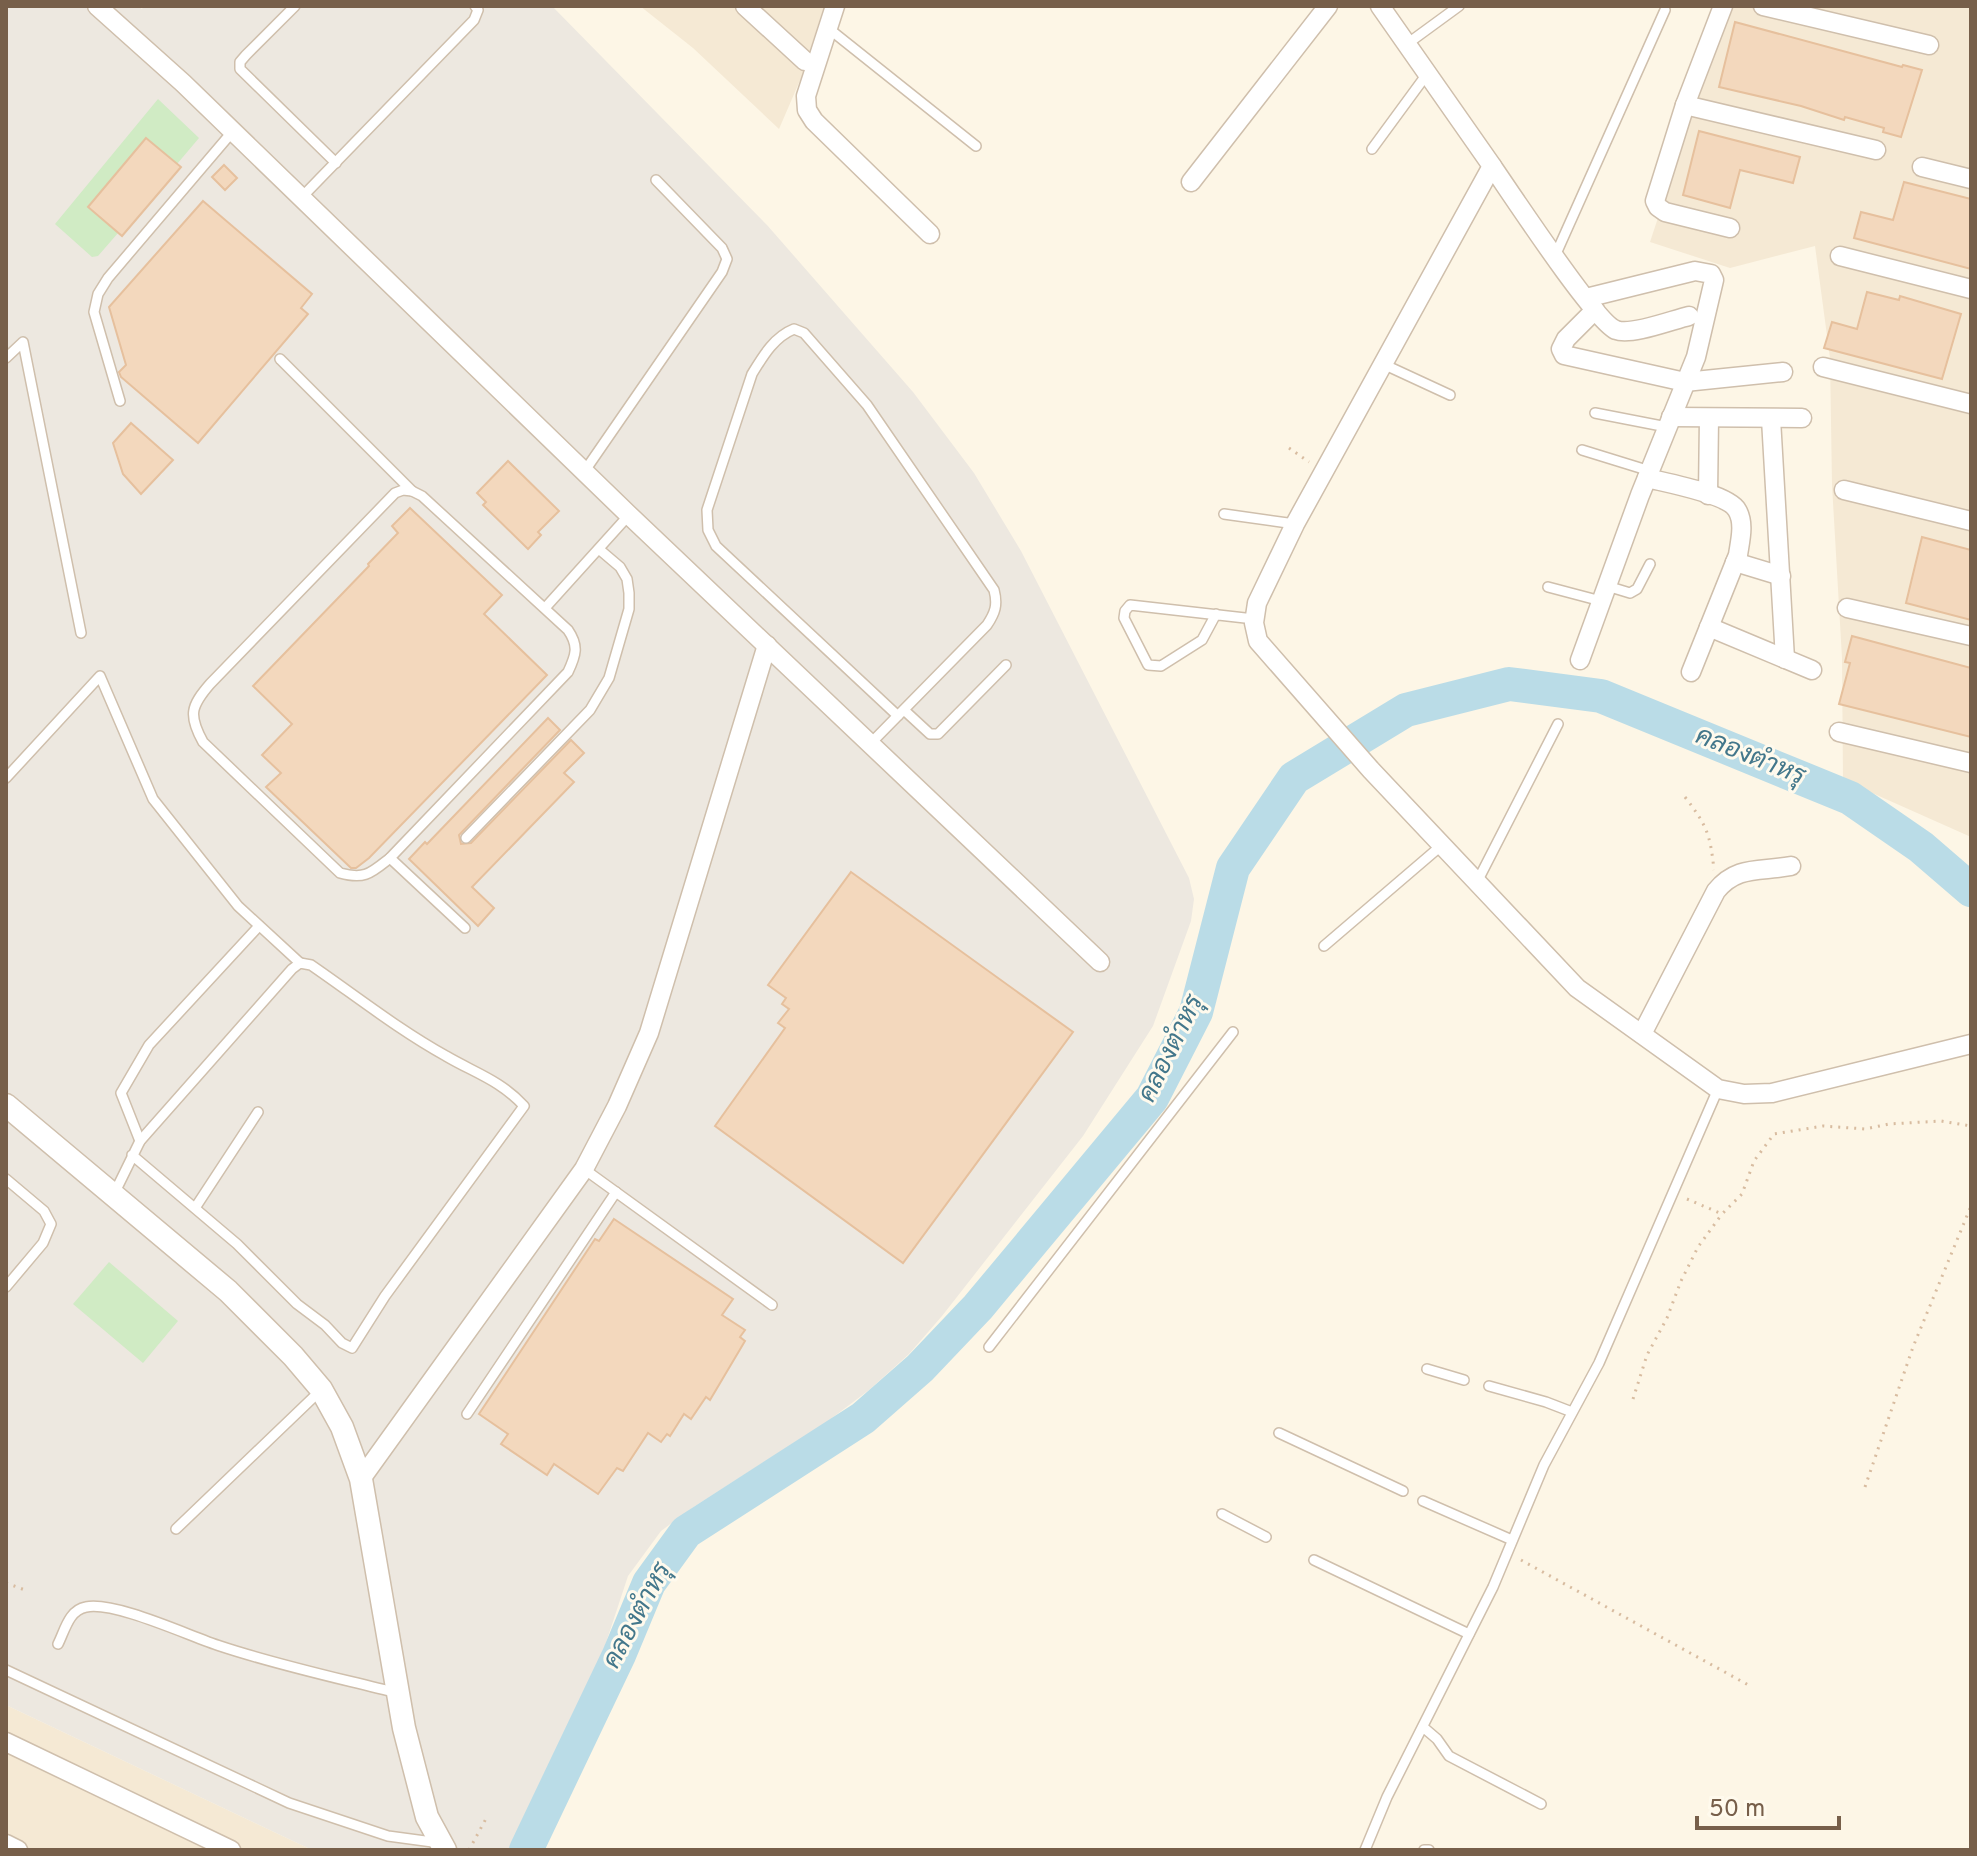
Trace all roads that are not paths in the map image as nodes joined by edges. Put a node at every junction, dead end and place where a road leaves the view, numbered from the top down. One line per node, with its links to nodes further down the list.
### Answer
1 (97, 6): 18 (street)
2 (295, 6): 22 (lane)
3 (475, 6): 22 (lane)
4 (745, 6): 15 (street)
5 (835, 6): 12 (street)
6 (1328, 6): 27 (street)
7 (1380, 6): 13 (street)
8 (1459, 6): 13 (lane)
9 (1723, 6): 17 (street)
10 (1763, 6): 14 (street)
11 (1665, 10): 31 (lane)
12 (828, 28): 19 (lane); 30 (street)
13 (1407, 44): 16 (street)
14 (1929, 45)
15 (805, 61)
16 (1427, 74): 20 (lane); 23 (street)
17 (1685, 105): 21 (street); 29 (street)
18 (233, 131): 28 (street); 43 (lane)
19 (976, 146)
20 (1372, 149)
21 (1876, 150)
22 (336, 163): 28 (lane)
23 (1492, 166): 31 (street); 38 (street)
24 (1922, 167): 25 (street)
25 (1971, 179)
26 (656, 180): 51 (lane)
27 (1191, 182)
28 (301, 198): 51 (street)
29 (1730, 228)
30 (930, 234)
31 (1555, 256): 34 (street)
32 (1840, 256): 33 (street)
33 (1971, 289)
34 (1591, 304): 35 (street); 41 (street); 41 (street)
35 (1689, 316)
36 (6, 358): 71 (lane)
37 (280, 359): 54 (lane)
38 (1383, 364): 42 (lane); 59 (street)
39 (1823, 367): 44 (street)
40 (1783, 372): 41 (street)
41 (1685, 382): 49 (street)
42 (1450, 395)
43 (120, 401)
44 (1971, 404)
45 (1595, 413): 49 (lane)
46 (1709, 418): 48 (street); 49 (street); 55 (street)
47 (1802, 418): 48 (street)
48 (1771, 419): 63 (street)
49 (1669, 422): 52 (street)
50 (1582, 450): 52 (lane)
51 (584, 472): 57 (street)
52 (1648, 474): 55 (street); 65 (street)
53 (1844, 490): 58 (street)
54 (412, 491): 66 (lane); 87 (lane)
55 (1708, 495): 61 (street)
56 (1224, 514): 59 (lane)
57 (629, 515): 60 (lane); 73 (street)
58 (1971, 521)
59 (1295, 524): 69 (street)
60 (600, 550): 66 (lane); 85 (lane)
61 (1735, 562): 63 (street); 70 (street)
62 (1650, 564): 65 (lane)
63 (1781, 576): 74 (street)
64 (1548, 587): 65 (lane)
65 (1604, 594): 75 (street)
66 (545, 608): 87 (lane)
67 (1847, 608): 72 (street)
68 (1216, 614): 68 (lane); 69 (lane)
69 (1254, 619): 86 (street)
70 (1709, 627): 74 (street); 78 (street)
71 (81, 633)
72 (1971, 636)
73 (767, 645): 82 (street); 103 (street)
74 (1785, 659): 77 (street)
75 (1580, 660)
76 (1006, 665): 79 (lane)
77 (1812, 670)
78 (1691, 672)
79 (901, 713): 79 (lane); 82 (lane)
80 (1558, 724): 89 (lane)
81 (1839, 732): 83 (street)
82 (871, 743): 93 (street)
83 (1971, 763)
84 (6, 778): 90 (lane)
85 (466, 838)
86 (1442, 845): 89 (street); 92 (lane)
87 (390, 858): 91 (lane)
88 (1791, 866): 96 (street)
89 (1477, 882): 96 (street)
90 (259, 926): 94 (lane); 101 (lane)
91 (465, 928)
92 (1324, 946)
93 (1100, 962)
94 (300, 963): 101 (lane); 107 (lane)
95 (1233, 1032): 110 (lane)
96 (1642, 1034): 98 (street)
97 (1971, 1044): 98 (street)
98 (1718, 1089): 115 (lane)
99 (6, 1105): 106 (street)
100 (258, 1112): 107 (lane)
101 (140, 1141): 102 (lane)
102 (132, 1155): 106 (lane); 107 (lane)
103 (584, 1169): 105 (lane); 118 (street)
104 (6, 1179): 108 (lane)
105 (616, 1192): 109 (lane); 116 (lane)
106 (114, 1194): 114 (street)
107 (195, 1208)
108 (6, 1287)
109 (772, 1305)
110 (989, 1347)
111 (1427, 1369): 112 (lane)
112 (1464, 1380)
113 (1489, 1386): 115 (lane)
114 (321, 1389): 118 (street); 122 (lane)
115 (1572, 1412): 124 (lane)
116 (467, 1414)
117 (1279, 1433): 119 (lane)
118 (361, 1479): 129 (street)
119 (1403, 1491)
120 (1423, 1501): 124 (lane)
121 (1222, 1514): 123 (lane)
122 (176, 1529)
123 (1266, 1537)
124 (1512, 1540): 126 (lane)
125 (1314, 1560): 126 (lane)
126 (1469, 1634): 130 (lane)
127 (58, 1644): 129 (lane)
128 (6, 1670): 135 (lane)
129 (397, 1693): 135 (street)
130 (1423, 1727): 132 (lane); 138 (lane)
131 (6, 1742): 133 (street)
132 (1541, 1804)
133 (191, 1841): 137 (street)
134 (6, 1844): 136 (street)
135 (442, 1847)
136 (18, 1850)
137 (231, 1850)
138 (1365, 1850)

